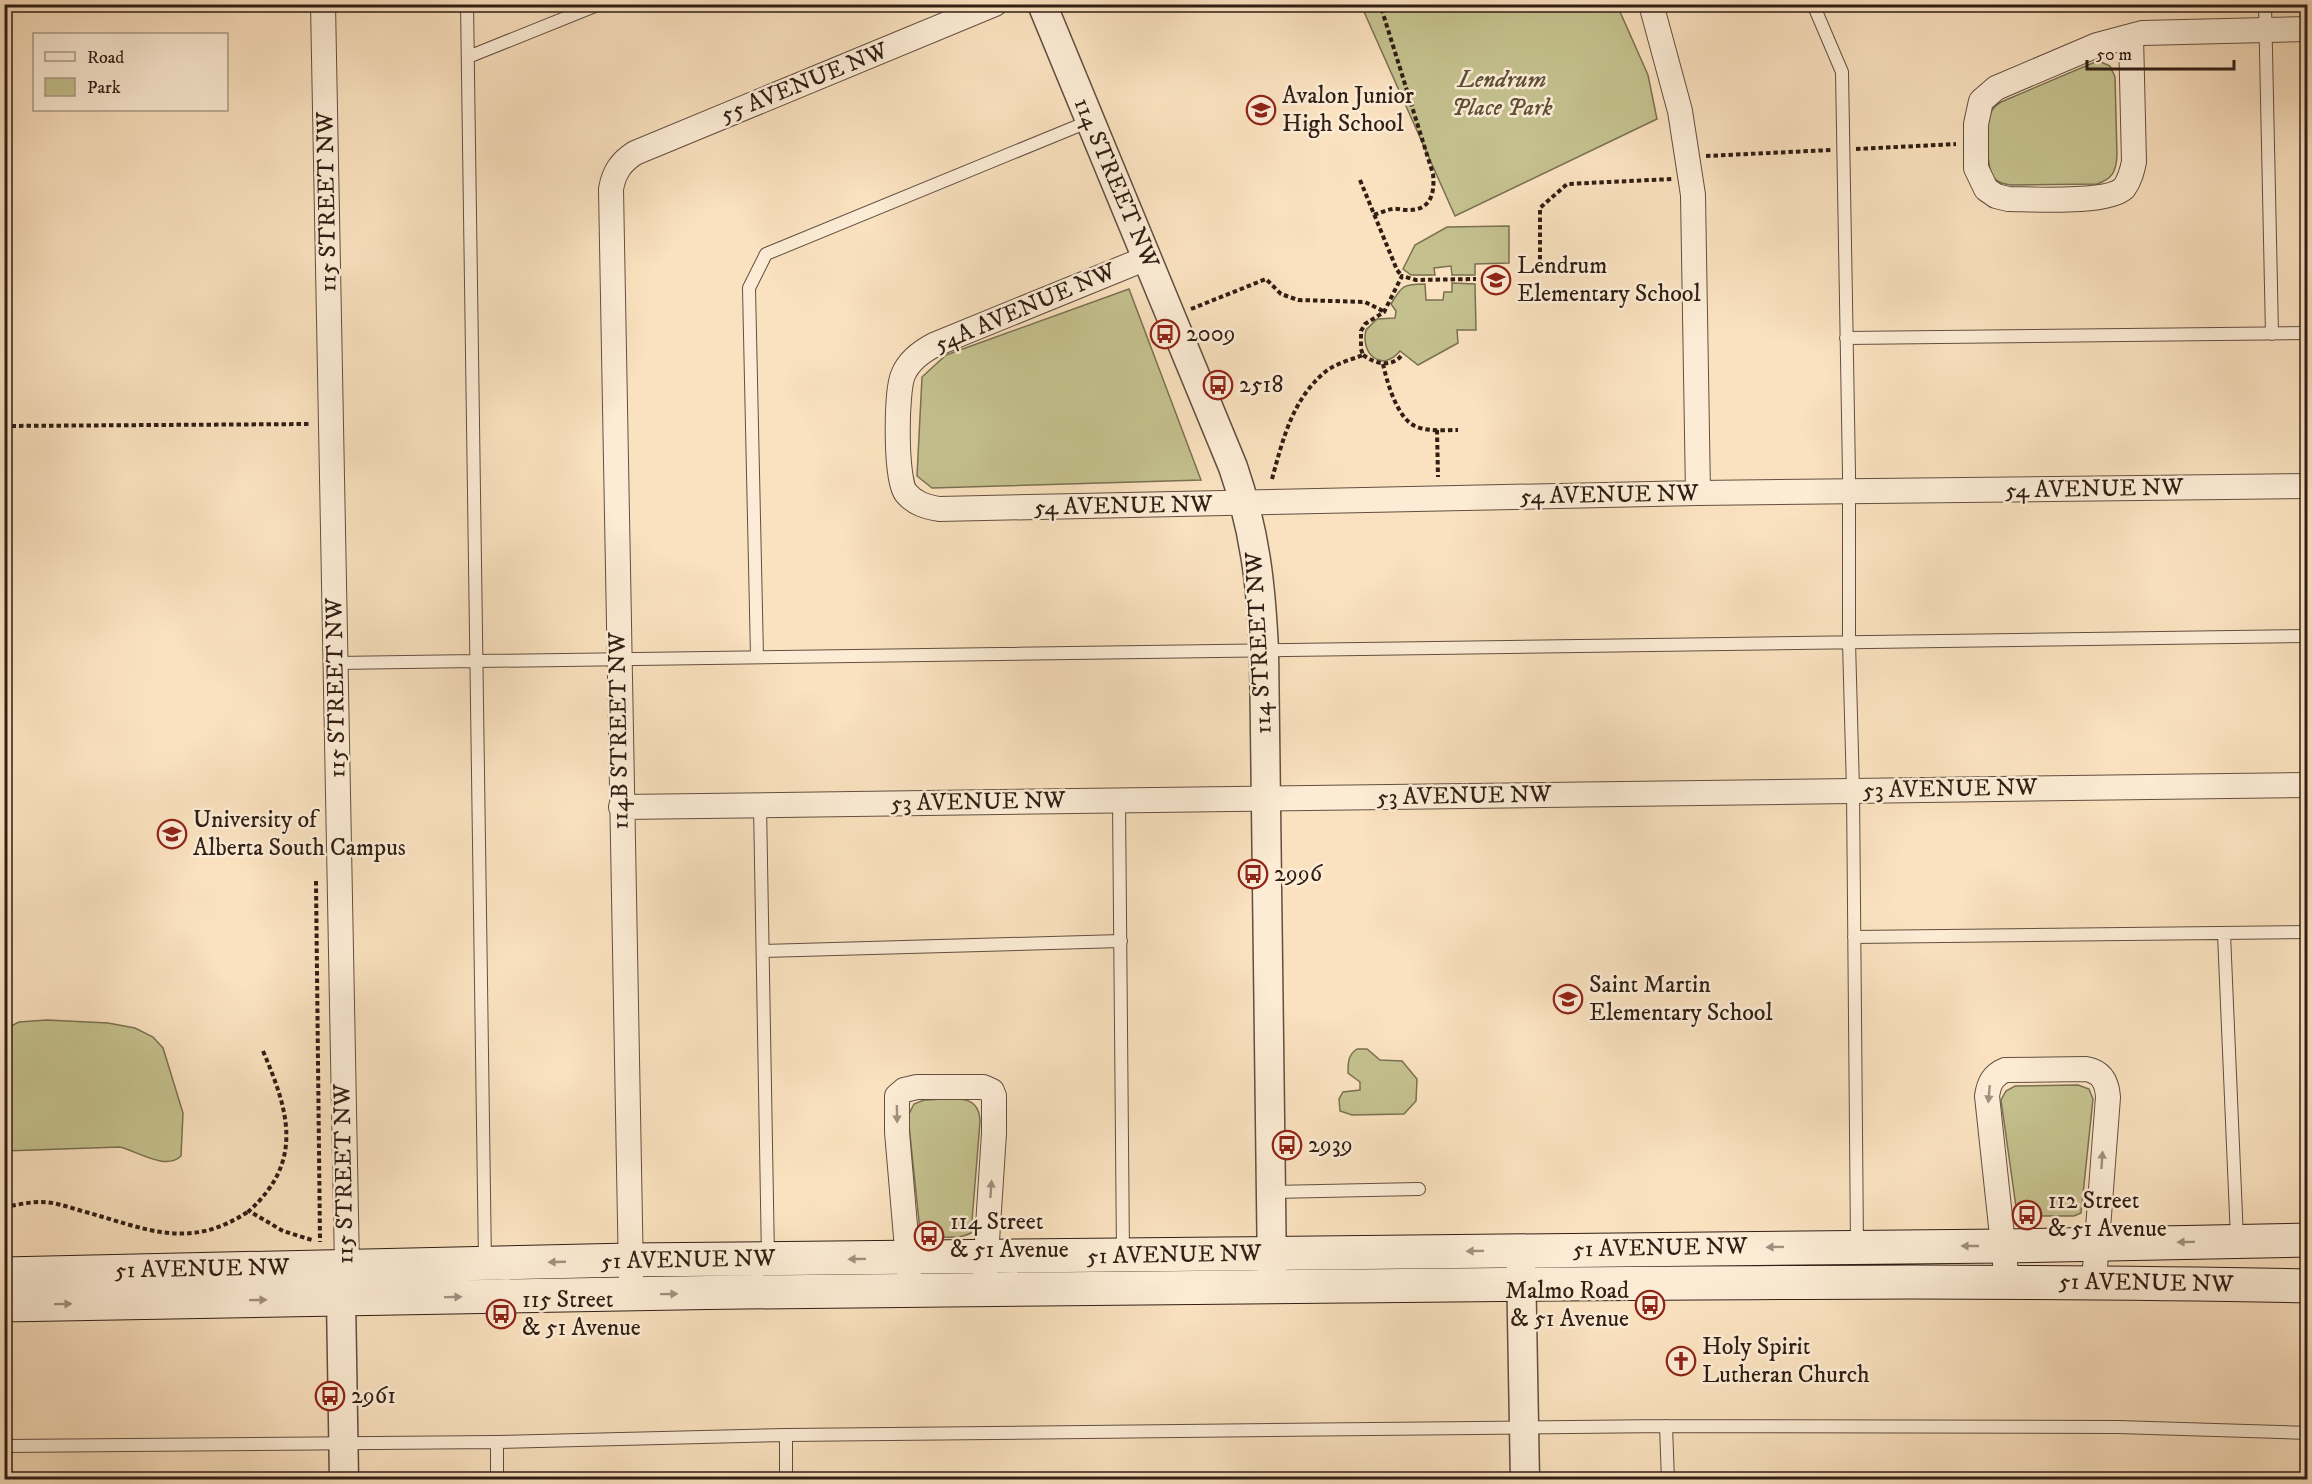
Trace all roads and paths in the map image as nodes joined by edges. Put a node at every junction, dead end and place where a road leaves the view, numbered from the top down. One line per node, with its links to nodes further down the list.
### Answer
1 (323, 4): 31 (street, 115 STREET NW)
2 (467, 4): 13 (lane)
3 (600, 4): 13 (lane)
4 (995, 4): 15 (street, 55 AVENUE NW)
5 (1042, 4): 14 (street, 114 STREET NW)
6 (1380, 4): 18 (path)
7 (1651, 4): 16 (street)
8 (2265, 4): 10 (lane)
9 (1816, 5): 27 (lane)
10 (2265, 29): 11 (street); 12 (street); 26 (lane)
11 (2307, 29)
12 (2131, 36): 12 (street)
13 (468, 57): 47 (lane)
14 (1090, 121): 19 (street, 114 STREET NW); 45 (lane)
15 (618, 168): 46 (street, 114B STREET NW)
16 (1692, 178): 20 (path); 38 (street)
17 (1360, 180): 18 (path)
18 (1374, 215): 21 (path)
19 (1147, 258): 24 (street, 114 STREET NW); 39 (street, 54A AVENUE NW)
20 (1540, 267)
21 (1402, 276): 22 (path); 23 (path)
22 (1476, 279)
23 (1384, 312): 24 (path); 28 (path)
24 (1172, 316): 41 (street, 114 STREET NW)
25 (2307, 333): 26 (lane)
26 (2272, 334): 27 (lane)
27 (1846, 338): 37 (lane)
28 (1364, 355): 30 (path); 35 (path)
29 (1402, 355): 30 (path)
30 (1383, 364): 33 (path)
31 (331, 423): 32 (path); 48 (street, 115 STREET NW)
32 (4, 426)
33 (1437, 430): 34 (path); 40 (path)
34 (1458, 430)
35 (1272, 479)
36 (2307, 486): 37 (street, 54 AVENUE NW)
37 (1849, 492): 38 (street, 54 AVENUE NW); 43 (lane)
38 (1698, 493): 40 (street, 54 AVENUE NW)
39 (912, 499): 41 (street, 54 AVENUE NW)
40 (1438, 499): 41 (street, 54 AVENUE NW)
41 (1245, 503): 44 (street, 114 STREET NW)
42 (2307, 636): 43 (lane)
43 (1849, 642): 44 (lane); 50 (lane)
44 (1264, 651): 45 (lane); 51 (street, 114 STREET NW)
45 (757, 657): 46 (lane)
46 (618, 660): 47 (lane); 54 (street, 114B STREET NW)
47 (475, 661): 48 (lane); 78 (lane)
48 (336, 663): 81 (street, 115 STREET NW)
49 (2307, 785): 50 (street, 53 AVENUE NW)
50 (1853, 790): 51 (street, 53 AVENUE NW); 57 (lane)
51 (1265, 799): 52 (street, 53 AVENUE NW); 62 (street, 114 STREET NW)
52 (1119, 801): 53 (street, 53 AVENUE NW); 58 (lane)
53 (760, 805): 54 (street, 53 AVENUE NW); 59 (lane)
54 (621, 807): 76 (street, 114B STREET NW)
55 (2307, 932): 56 (lane)
56 (2224, 934): 57 (lane); 66 (lane)
57 (1854, 937): 69 (lane)
58 (1121, 941): 59 (lane); 73 (lane)
59 (763, 951): 77 (lane)
60 (263, 1051): 64 (path)
61 (1419, 1189): 62 (lane)
62 (1272, 1192): 72 (street, 114 STREET NW)
63 (4, 1207): 64 (path)
64 (249, 1211): 68 (path)
65 (2307, 1240): 66 (main road, 51 AVENUE NW)
66 (2237, 1241): 67 (main road, 51 AVENUE NW, one-way to 67)
67 (2096, 1243): 70 (main road, 51 AVENUE NW); 70 (street, one-way to 70); 80 (street)
68 (320, 1245)
69 (1857, 1246): 70 (main road, 51 AVENUE NW, one-way to 69); 71 (main road, 51 AVENUE NW, one-way to 71)
70 (2003, 1246): 82 (street)
71 (1521, 1250): 72 (main road, 51 AVENUE NW, one-way to 72); 83 (street)
72 (1272, 1253): 73 (main road, 51 AVENUE NW); 84 (street, 114 STREET NW)
73 (1123, 1256): 74 (main road, 51 AVENUE NW)
74 (986, 1257): 75 (main road, 51 AVENUE NW); 75 (street, one-way to 75); 86 (street)
75 (908, 1258): 77 (main road, 51 AVENUE NW, one-way to 77); 87 (street)
76 (630, 1260): 77 (main road, 51 AVENUE NW); 78 (main road, 51 AVENUE NW, one-way to 78); 88 (street, 114B STREET NW)
77 (768, 1260)
78 (485, 1264): 81 (main road, 51 AVENUE NW)
79 (4, 1274): 81 (main road, 51 AVENUE NW)
80 (2094, 1281): 82 (main road, 51 AVENUE NW); 85 (main road, 51 AVENUE NW)
81 (344, 1282): 88 (main road, 51 AVENUE NW, one-way to 88); 89 (main road, 51 AVENUE NW, one-way to 81); 95 (street, 115 STREET NW)
82 (2007, 1282): 83 (main road, 51 AVENUE NW)
83 (1522, 1284): 84 (main road, 51 AVENUE NW); 91 (street)
84 (1272, 1286): 86 (main road, 51 AVENUE NW)
85 (2307, 1286)
86 (982, 1289): 87 (main road, 51 AVENUE NW)
87 (910, 1291): 88 (main road, 51 AVENUE NW, one-way to 87)
88 (631, 1295)
89 (4, 1305)
90 (1666, 1426): 91 (lane); 92 (lane); 101 (lane)
91 (1524, 1428): 93 (lane); 100 (street)
92 (2307, 1433)
93 (786, 1435): 94 (lane); 99 (lane)
94 (497, 1442): 95 (lane); 98 (lane)
95 (343, 1443): 96 (lane); 97 (street, 115 STREET NW)
96 (4, 1446)
97 (344, 1479)
98 (497, 1479)
99 (786, 1479)
100 (1525, 1479)
101 (1668, 1479)

